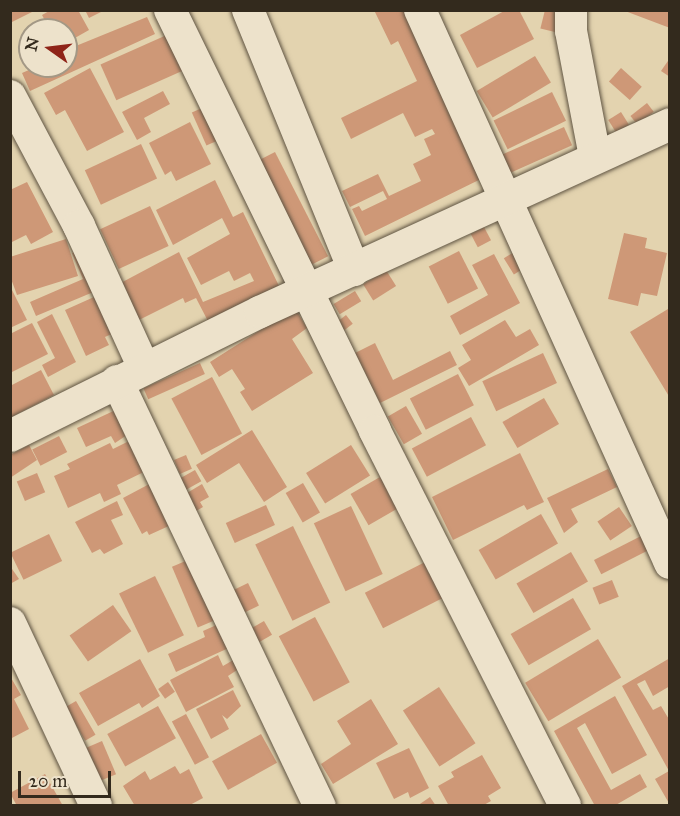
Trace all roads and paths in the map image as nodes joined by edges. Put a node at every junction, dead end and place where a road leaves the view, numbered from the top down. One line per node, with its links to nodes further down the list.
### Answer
1 (170, 10): 10 (street)
2 (248, 10): 9 (street)
3 (420, 10): 8 (street)
4 (571, 10): 7 (street)
5 (10, 96): 11 (street)
6 (669, 124): 7 (street)
7 (595, 157): 8 (street)
8 (505, 197): 9 (street); 13 (street)
9 (354, 270): 10 (street)
10 (308, 293): 11 (street); 17 (street)
11 (131, 375): 12 (street); 16 (street)
12 (10, 436)
13 (669, 563)
14 (10, 623): 15 (street)
15 (96, 806)
16 (320, 806)
17 (565, 806)

